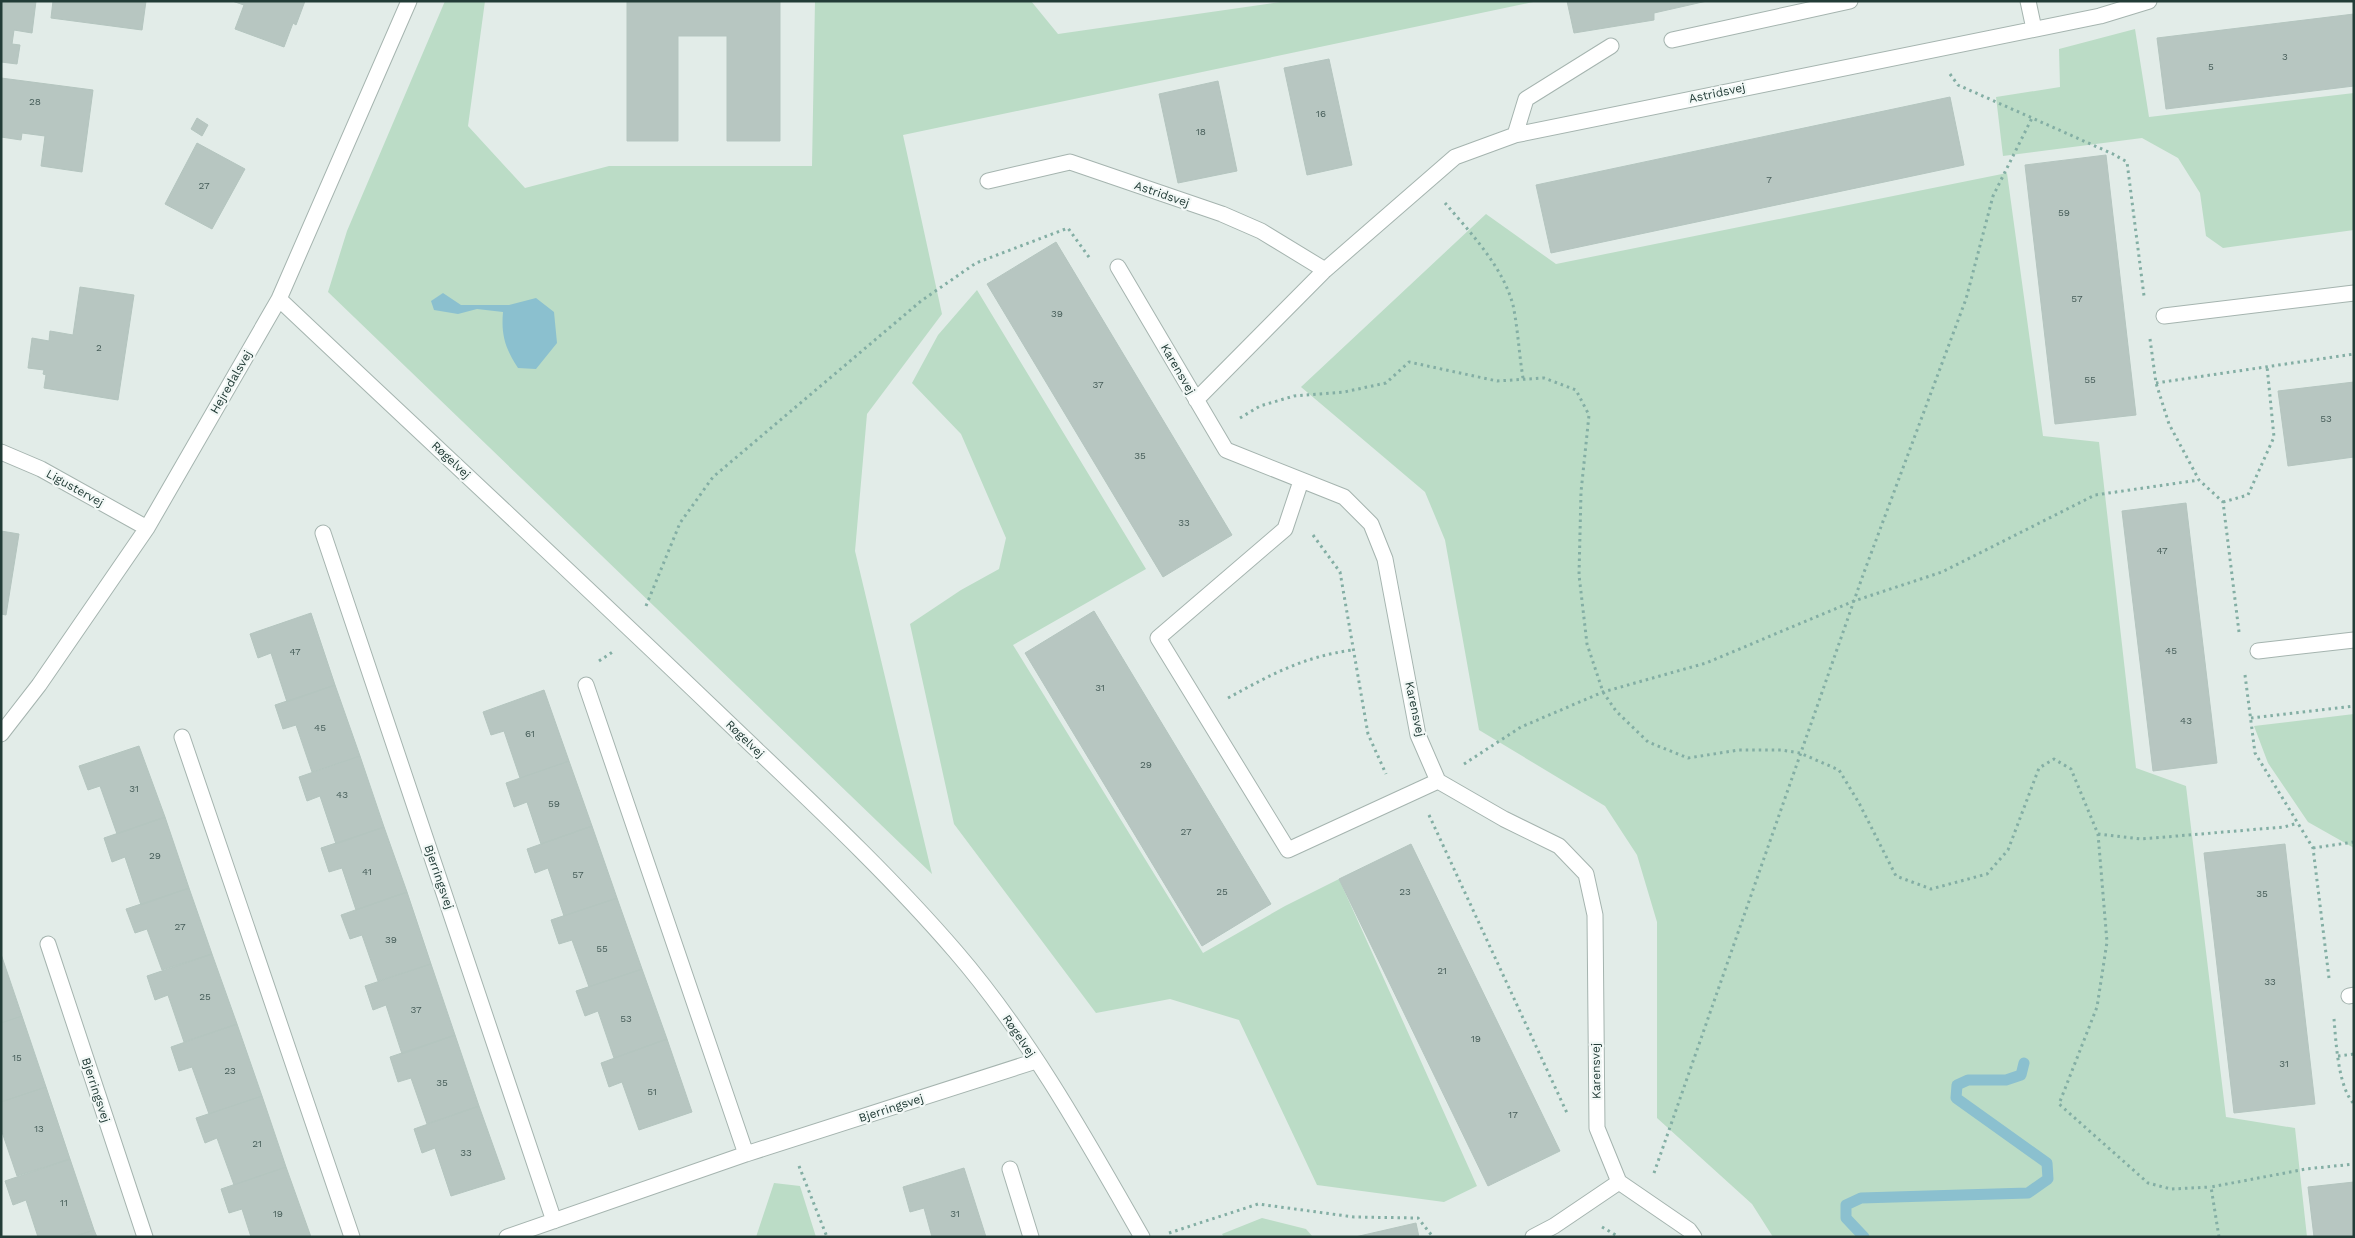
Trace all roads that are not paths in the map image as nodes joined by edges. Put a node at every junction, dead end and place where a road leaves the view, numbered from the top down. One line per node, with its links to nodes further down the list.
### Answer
1 (409, 1): 13 (street, Hejredalsvej)
2 (1850, 1): 6 (street)
3 (2028, 1): 5 (street)
4 (2149, 1): 5 (street, Astridsvej)
5 (2034, 29): 8 (street, Astridsvej)
6 (1672, 40)
7 (1611, 46): 8 (street)
8 (1515, 134): 11 (street, Astridsvej)
9 (988, 181): 11 (street, Astridsvej)
10 (1118, 267): 15 (street, Karensvej)
11 (1325, 270): 15 (street, Astridsvej)
12 (2354, 293): 14 (street)
13 (279, 299): 18 (street, Hejredalsvej); 27 (street, Røgelvej)
14 (2164, 316)
15 (1196, 400): 17 (street, Karensvej)
16 (1, 452): 18 (street, Ligustervej)
17 (1300, 481): 25 (street, Karensvej); 25 (street)
18 (147, 528): 23 (street, Hejredalsvej)
19 (323, 533): 31 (street, Bjerringsvej)
20 (2354, 640): 21 (street)
21 (2258, 651)
22 (586, 685): 28 (street)
23 (1, 734)
24 (182, 737): 33 (street)
25 (1438, 781): 30 (street, Karensvej)
26 (48, 944): 32 (street, Bjerringsvej)
27 (1036, 1061): 28 (street, Bjerringsvej); 36 (street, Røgelvej)
28 (746, 1154): 31 (street, Bjerringsvej)
29 (1010, 1169): 35 (street)
30 (1619, 1182): 37 (street); 38 (street)
31 (554, 1221): 34 (street, Bjerringsvej)
32 (145, 1237)
33 (352, 1237)
34 (507, 1237)
35 (1032, 1237)
36 (1142, 1237)
37 (1533, 1237)
38 (1694, 1237)

